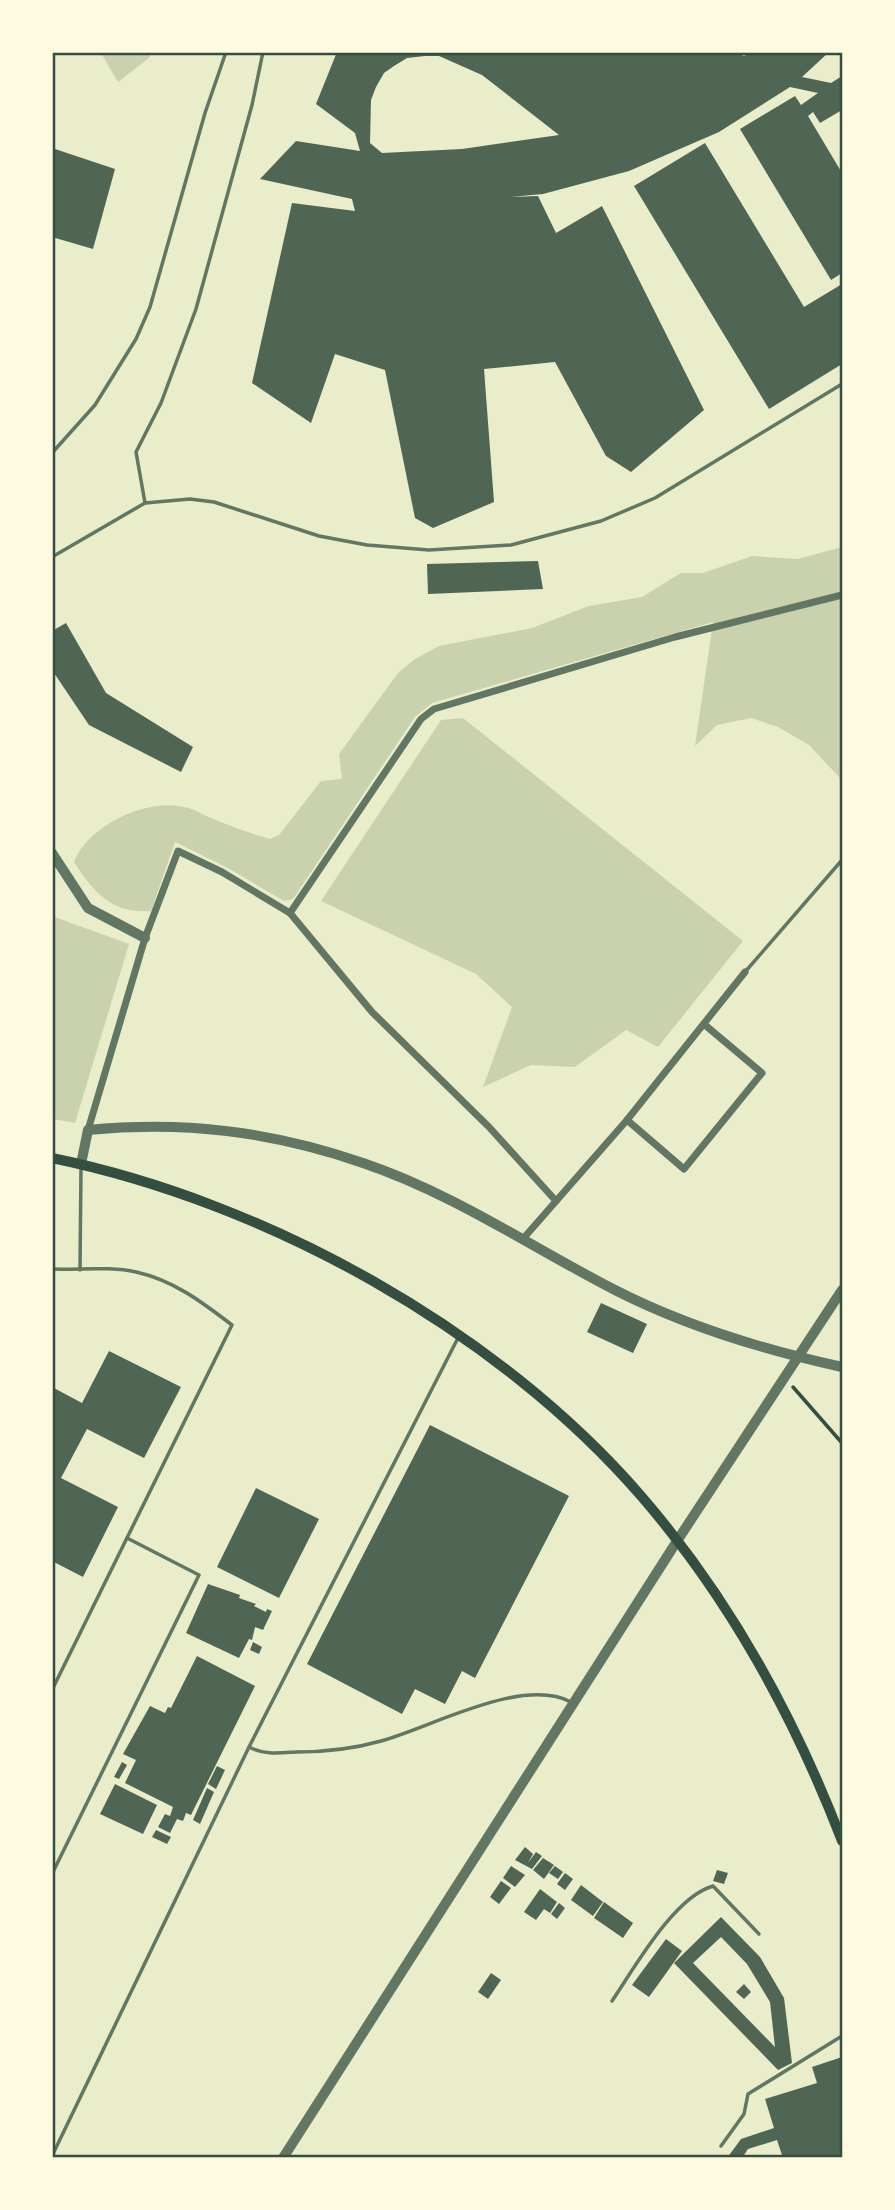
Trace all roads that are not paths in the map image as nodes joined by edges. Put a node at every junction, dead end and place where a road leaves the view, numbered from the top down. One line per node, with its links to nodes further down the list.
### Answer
1 (226, 52): 4 (lane)
2 (263, 52): 5 (lane)
3 (842, 384): 5 (lane)
4 (52, 453)
5 (145, 503): 6 (lane)
6 (52, 557)
7 (842, 595): 10 (street)
8 (52, 853): 11 (street)
9 (842, 860): 12 (lane)
10 (290, 914): 11 (street); 18 (street)
11 (145, 938): 15 (street)
12 (745, 972): 13 (street)
13 (705, 1026): 14 (street); 14 (street)
14 (627, 1120): 18 (street)
15 (88, 1130): 17 (street); 19 (street)
16 (52, 1158): 17 (main road)
17 (81, 1164): 21 (lane); 23 (main road)
18 (556, 1202): 19 (street)
19 (522, 1240): 24 (street)
20 (52, 1269): 21 (lane)
21 (80, 1270): 26 (lane)
22 (842, 1290): 24 (street)
23 (459, 1336): 27 (main road); 30 (lane)
24 (799, 1358): 25 (street); 27 (street)
25 (842, 1367)
26 (127, 1538): 28 (lane); 32 (lane)
27 (677, 1541): 29 (street); 31 (main road)
28 (52, 1690)
29 (573, 1703): 30 (lane); 38 (street)
30 (249, 1747): 37 (lane)
31 (842, 1841)
32 (52, 1874)
33 (759, 1934): 34 (lane)
34 (612, 2001)
35 (842, 2036): 36 (lane)
36 (721, 2146)
37 (52, 2156)
38 (283, 2158)

